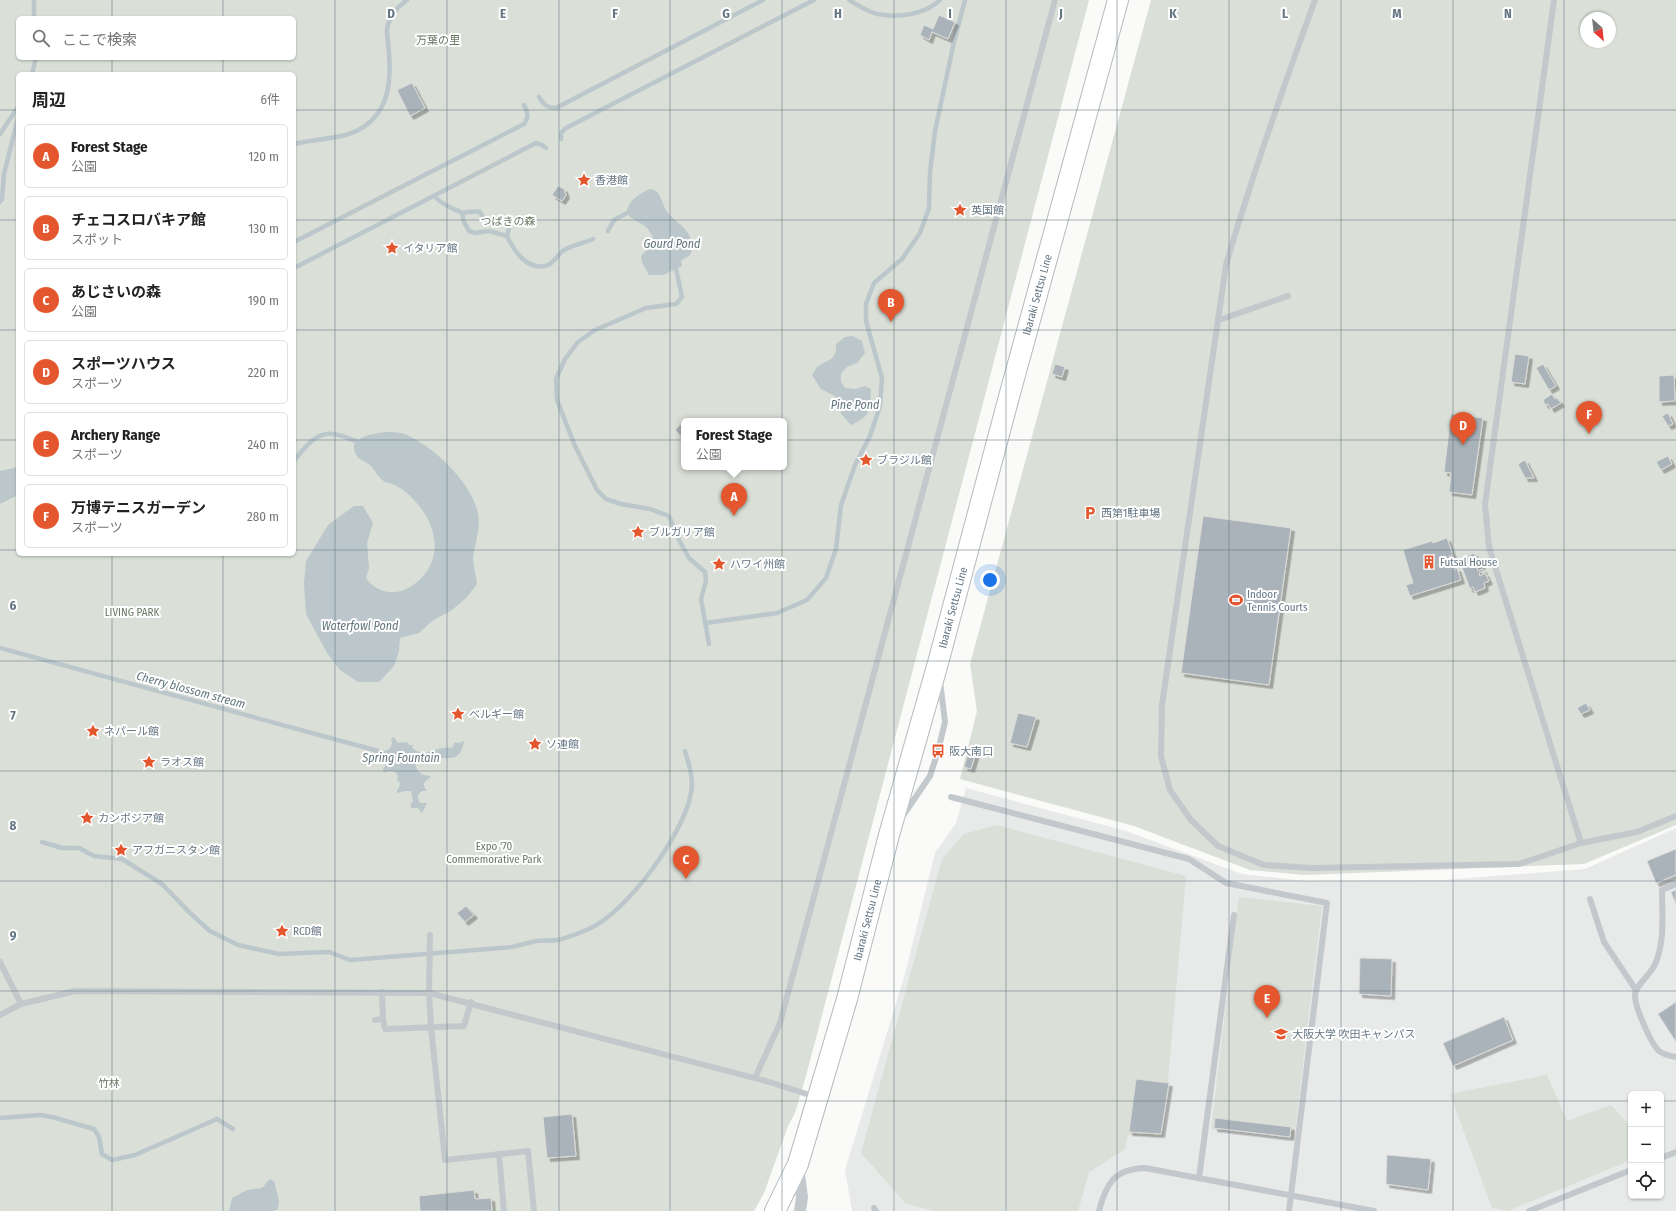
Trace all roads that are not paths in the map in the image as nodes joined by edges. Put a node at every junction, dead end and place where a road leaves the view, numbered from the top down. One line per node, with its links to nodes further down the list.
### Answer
1 (1055, 0): 25 (lane)
2 (1118, 0): 26 (main road, Ibaraki Settsu Line)
3 (1315, 0): 6 (lane)
4 (1554, 0): 9 (lane)
5 (1288, 296): 6 (lane)
6 (1219, 320): 9 (lane)
7 (951, 797): 33 (lane)
8 (1676, 816): 9 (lane)
9 (1582, 843)
10 (1676, 884): 15 (lane)
11 (1590, 899): 15 (lane)
12 (1234, 915): 32 (lane)
13 (430, 935): 17 (lane)
14 (0, 962): 19 (lane)
15 (1636, 990): 24 (lane)
16 (382, 992): 17 (lane); 19 (lane); 21 (lane)
17 (429, 992): 18 (lane); 23 (lane)
18 (471, 1002): 23 (lane); 25 (lane)
19 (21, 1004): 20 (lane)
20 (1, 1012)
21 (383, 1019): 22 (lane); 23 (lane)
22 (375, 1020)
23 (431, 1027): 28 (lane)
24 (1676, 1057)
25 (755, 1078): 26 (lane)
26 (818, 1097): 30 (main road, Ibaraki Settsu Line)
27 (1676, 1152): 29 (lane)
28 (499, 1154): 34 (lane); 35 (lane)
29 (1664, 1157)
30 (798, 1164): 36 (main road, Ibaraki Settsu Line); 37 (street)
31 (1628, 1171): 41 (lane)
32 (1199, 1178): 33 (lane); 38 (lane)
33 (1291, 1195): 39 (lane); 40 (lane)
34 (504, 1211)
35 (534, 1211)
36 (775, 1211)
37 (800, 1211)
38 (1099, 1211)
39 (1289, 1211)
40 (1374, 1211)
41 (1529, 1211)

